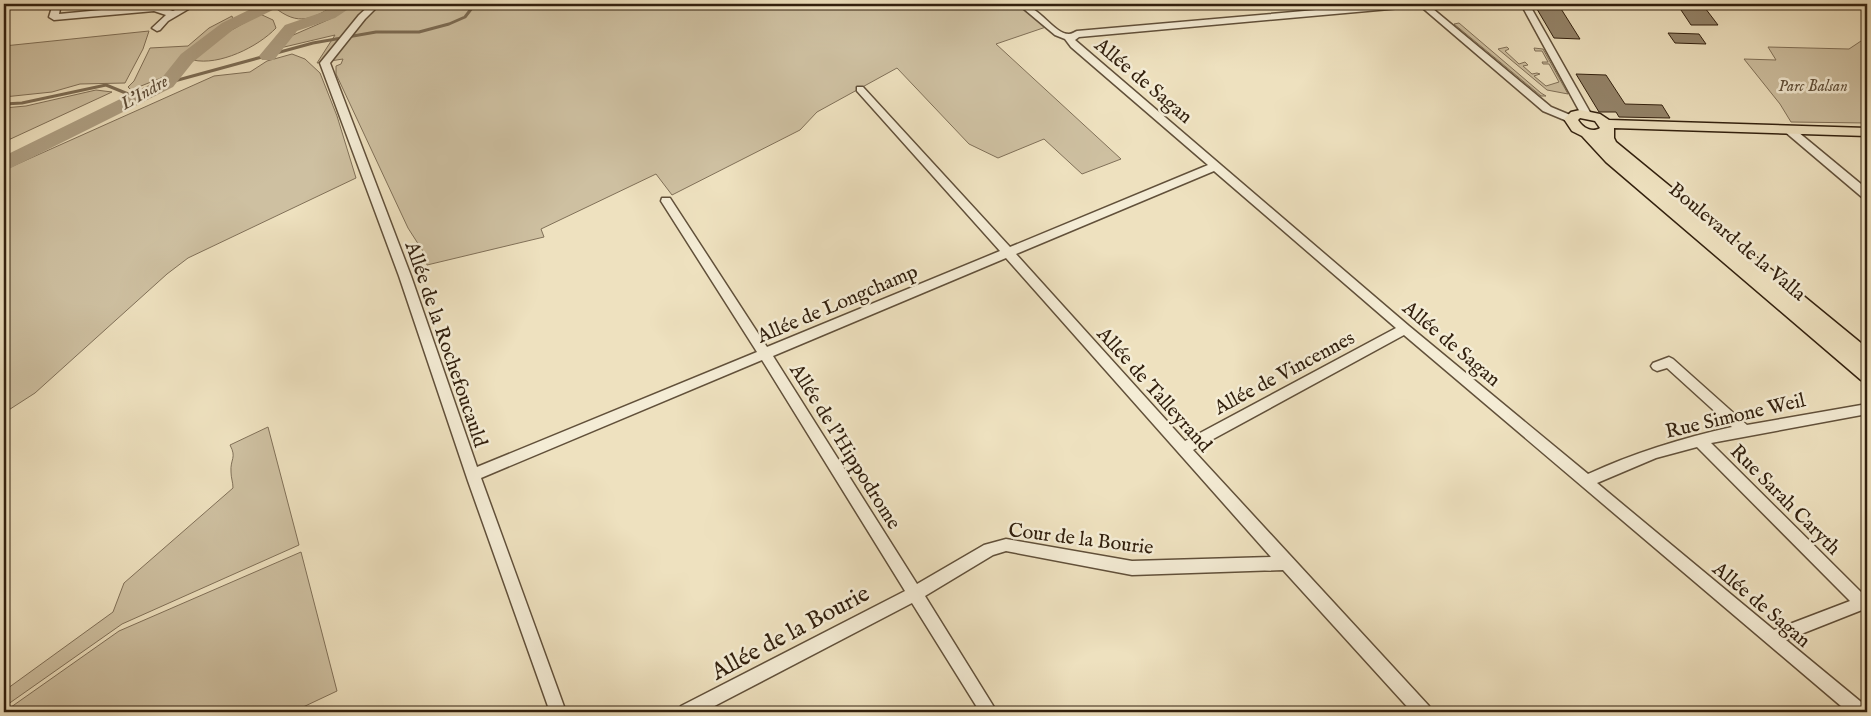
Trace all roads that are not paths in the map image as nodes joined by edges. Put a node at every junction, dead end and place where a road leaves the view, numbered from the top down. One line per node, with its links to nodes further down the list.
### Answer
1 (57, 4): 8 (street)
2 (193, 4): 8 (street)
3 (376, 4): 31 (street, Allée de la Rochefoucauld)
4 (1022, 4): 10 (street, Allée de Sagan)
5 (1412, 4): 10 (street)
6 (1422, 4): 13 (street)
7 (1525, 4): 12 (street)
8 (174, 14): 9 (street)
9 (157, 28)
10 (1070, 37): 18 (street, Allée de Sagan)
11 (860, 89): 21 (street, Allée de Talleyrand)
12 (1586, 114): 13 (main road); 14 (main road)
13 (1571, 120): 17 (main road, Boulevard de la Valla)
14 (1606, 127): 15 (main road); 17 (main road); 24 (main road, Boulevard de la Valla)
15 (1788, 129): 16 (main road); 19 (street)
16 (1867, 132)
17 (1586, 133): 26 (main road, Boulevard de la Valla)
18 (1216, 166): 21 (street, Allée de Longchamp); 22 (street, Allée de Sagan)
19 (1867, 195)
20 (666, 201): 23 (street, Allée de l'Hippodrome)
21 (1008, 251): 23 (street, Allée de Longchamp); 30 (street, Allée de Talleyrand)
22 (1405, 330): 30 (street, Allée de Vincennes); 32 (street, Allée de Sagan)
23 (765, 354): 31 (street, Allée de Longchamp); 34 (street, Allée de l'Hippodrome)
24 (1867, 357)
25 (1657, 366): 28 (street)
26 (1867, 375)
27 (1867, 409): 28 (street, Rue Simone Weil)
28 (1745, 431): 29 (street, Rue Simone Weil)
29 (1699, 440): 32 (street, Rue Simone Weil); 35 (street, Rue Sarah Caryth)
30 (1182, 449): 33 (street, Allée de Talleyrand)
31 (473, 475): 36 (street, Allée de la Rochefoucauld)
32 (1587, 481): 35 (street, Allée de Sagan)
33 (1284, 563): 34 (street, Cour de la Bourie); 39 (street, Allée de Talleyrand)
34 (914, 594): 37 (street, Allée de la Bourie); 38 (street, Allée de l'Hippodrome)
35 (1773, 638): 40 (street, Allée de Sagan)
36 (558, 712)
37 (687, 712)
38 (989, 712)
39 (1423, 712)
40 (1860, 712)

